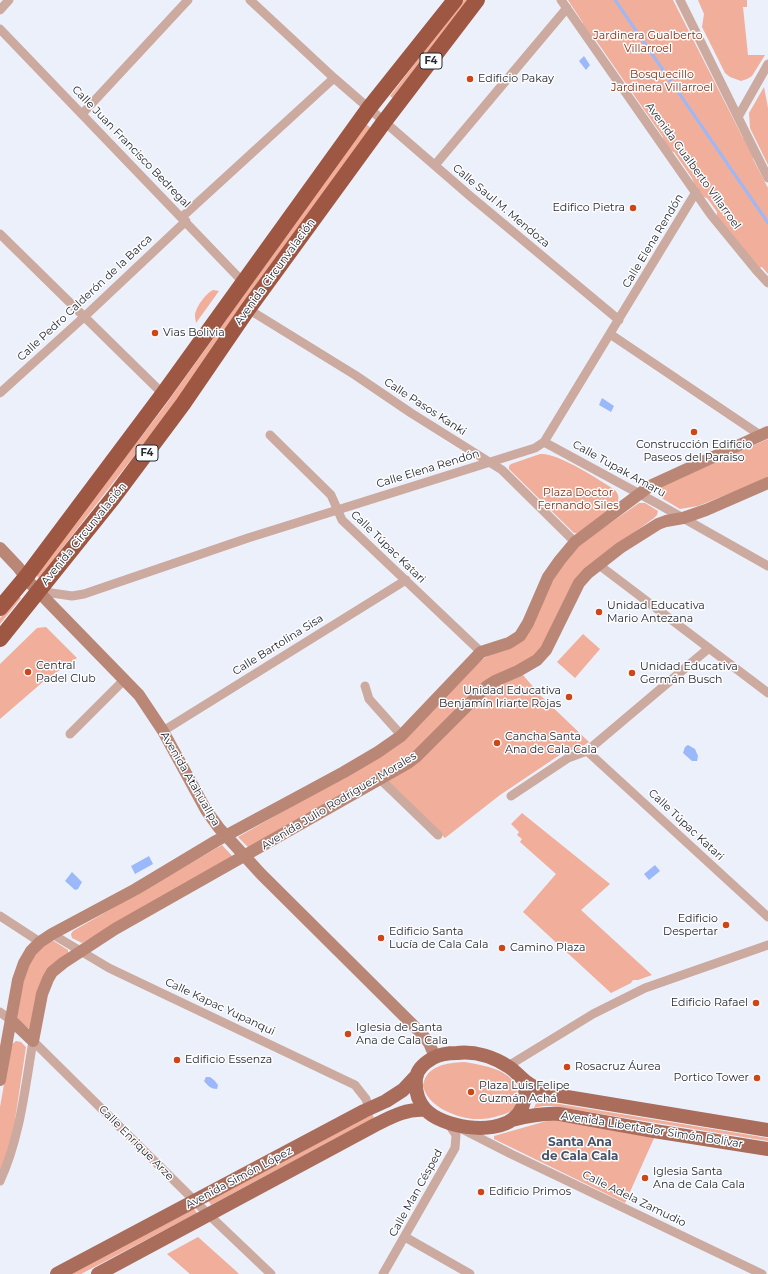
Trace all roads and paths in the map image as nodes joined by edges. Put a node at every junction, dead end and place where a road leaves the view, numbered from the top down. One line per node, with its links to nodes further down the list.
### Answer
1 (9, 0): 9 (street)
2 (188, 0): 14 (street)
3 (250, 0): 12 (street, Calle Saul M. Mendoza)
4 (455, 0): 13 (highway, Avenida Circunvalación / F4)
5 (477, 0): 16 (highway, Avenida Circunvalación / F4)
6 (561, 0): 8 (street, Avenida Gualberto Villarroel)
7 (680, 0): 15 (street)
8 (567, 8): 17 (street); 19 (street, Avenida Gualberto Villarroel)
9 (0, 10)
10 (0, 29): 14 (street, Calle Juan Francisco Bedregal)
11 (768, 64): 15 (street)
12 (334, 78): 13 (street, Calle Saul M. Mendoza); 20 (street, Calle Pedro Calderón de la Barca)
13 (369, 108): 16 (street, Calle Saul M. Mendoza); 22 (highway, Avenida Circunvalación / F4)
14 (82, 114): 20 (street, Calle Juan Francisco Bedregal)
15 (738, 117): 18 (street)
16 (384, 122): 17 (street, Calle Saul M. Mendoza); 24 (highway, Avenida Circunvalación / F4)
17 (435, 165): 26 (street, Calle Saul M. Mendoza)
18 (768, 178)
19 (696, 192): 23 (street, Avenida Gualberto Villarroel); 26 (street, Calle Elena Rendón)
20 (184, 219): 22 (street, Calle Juan Francisco Bedregal); 25 (street, Calle Pedro Calderón de la Barca)
21 (0, 234): 25 (street)
22 (243, 282): 29 (highway, Avenida Circunvalación / F4)
23 (768, 283)
24 (248, 309): 33 (street, Calle Pasos Kanki); 44 (highway, Avenida Circunvalación / F4)
25 (84, 317): 28 (street, Calle Pedro Calderón de la Barca); 29 (street)
26 (619, 320): 27 (street, Calle Elena Rendón)
27 (610, 334): 30 (street); 32 (street, Calle Elena Rendón)
28 (0, 393)
29 (162, 394): 42 (highway, Avenida Circunvalación / F4)
30 (764, 434): 35 (main road, Avenida Julio Rodríguez Morales)
31 (270, 435): 36 (street, Calle Túpac Katari)
32 (544, 442): 33 (street, Calle Elena Rendón); 35 (street, Calle Tupak Amaru)
33 (490, 462): 36 (street, Calle Elena Rendón); 38 (street, Calle Pasos Kanki)
34 (768, 483): 37 (main road, Avenida Julio Rodríguez Morales)
35 (639, 494): 37 (street, Calle Tupak Amaru); 38 (main road, Avenida Julio Rodríguez Morales)
36 (337, 509): 43 (street, Calle Túpac Katari); 44 (street, Calle Elena Rendón)
37 (683, 518): 40 (main road, Avenida Julio Rodríguez Morales); 41 (street, Calle Tupak Amaru)
38 (575, 542): 48 (main road, Avenida Julio Rodríguez Morales)
39 (0, 548): 42 (main road, Avenida Atahuallpa)
40 (599, 565): 47 (street); 56 (main road, Avenida Julio Rodríguez Morales)
41 (768, 566)
42 (26, 577): 44 (main road, Avenida Atahuallpa); 45 (highway, Avenida Circunvalación / F4)
43 (406, 580): 48 (street, Calle Túpac Katari); 52 (street, Calle Bartolina Sisa)
44 (38, 591): 46 (highway, Avenida Circunvalación / F4); 49 (main road, Avenida Atahuallpa)
45 (0, 608)
46 (0, 639)
47 (709, 648): 51 (street); 55 (street)
48 (481, 652): 54 (main road, Avenida Julio Rodríguez Morales)
49 (125, 679): 52 (main road, Avenida Atahuallpa); 53 (street)
50 (365, 686): 54 (street)
51 (768, 693)
52 (163, 731): 59 (main road, Avenida Atahuallpa)
53 (70, 734)
54 (402, 736): 59 (main road, Avenida Julio Rodríguez Morales)
55 (587, 751): 57 (street); 62 (street, Calle Túpac Katari)
56 (380, 779): 58 (street); 60 (main road, Avenida Julio Rodríguez Morales)
57 (511, 796)
58 (438, 835)
59 (225, 836): 60 (main road, Avenida Atahuallpa); 63 (main road, Avenida Julio Rodríguez Morales)
60 (245, 857): 66 (main road, Avenida Julio Rodríguez Morales); 71 (main road, Avenida Atahuallpa)
61 (0, 916): 64 (street)
62 (768, 917)
63 (52, 934): 64 (main road, Avenida Julio Rodríguez Morales); 66 (street, Calle Kapac Yupanqui)
64 (40, 942): 68 (main road, Avenida Julio Rodríguez Morales)
65 (768, 945): 72 (street)
66 (80, 951): 69 (main road, Avenida Julio Rodríguez Morales); 76 (street, Calle Kapac Yupanqui)
67 (0, 1012): 68 (street, Calle Enrique Arze)
68 (12, 1021): 69 (main road, Calle Enrique Arze); 70 (main road, Avenida Julio Rodríguez Morales)
69 (34, 1041): 82 (street, Avenida Julio Rodríguez Morales); 83 (street, Calle Enrique Arze)
70 (3, 1048): 74 (main road, Avenida Julio Rodríguez Morales)
71 (435, 1057): 72 (main road); 73 (main road)
72 (508, 1066): 75 (main road)
73 (417, 1075): 76 (main road, Avenida Simón López); 77 (main road)
74 (0, 1080)
75 (524, 1080): 78 (main road); 80 (main road, Avenida Libertador Simón Bolívar)
76 (369, 1109): 83 (main road, Avenida Simón López)
77 (426, 1110): 79 (main road); 84 (main road, Avenida Simón López)
78 (512, 1120): 79 (main road); 81 (main road, Avenida Libertador Simón Bolívar)
79 (450, 1123): 85 (street, Calle Man Césped); 91 (street, Calle Adela Zamudio)
80 (768, 1130)
81 (768, 1149)
82 (0, 1181)
83 (195, 1201): 84 (street, Calle Enrique Arze); 86 (main road, Avenida Simón López)
84 (209, 1215): 87 (main road, Avenida Simón López); 88 (street, Calle Enrique Arze)
85 (405, 1237): 89 (street, Calle Man Césped); 90 (street)
86 (57, 1274)
87 (98, 1274)
88 (271, 1274)
89 (383, 1274)
90 (470, 1274)
91 (762, 1274)

